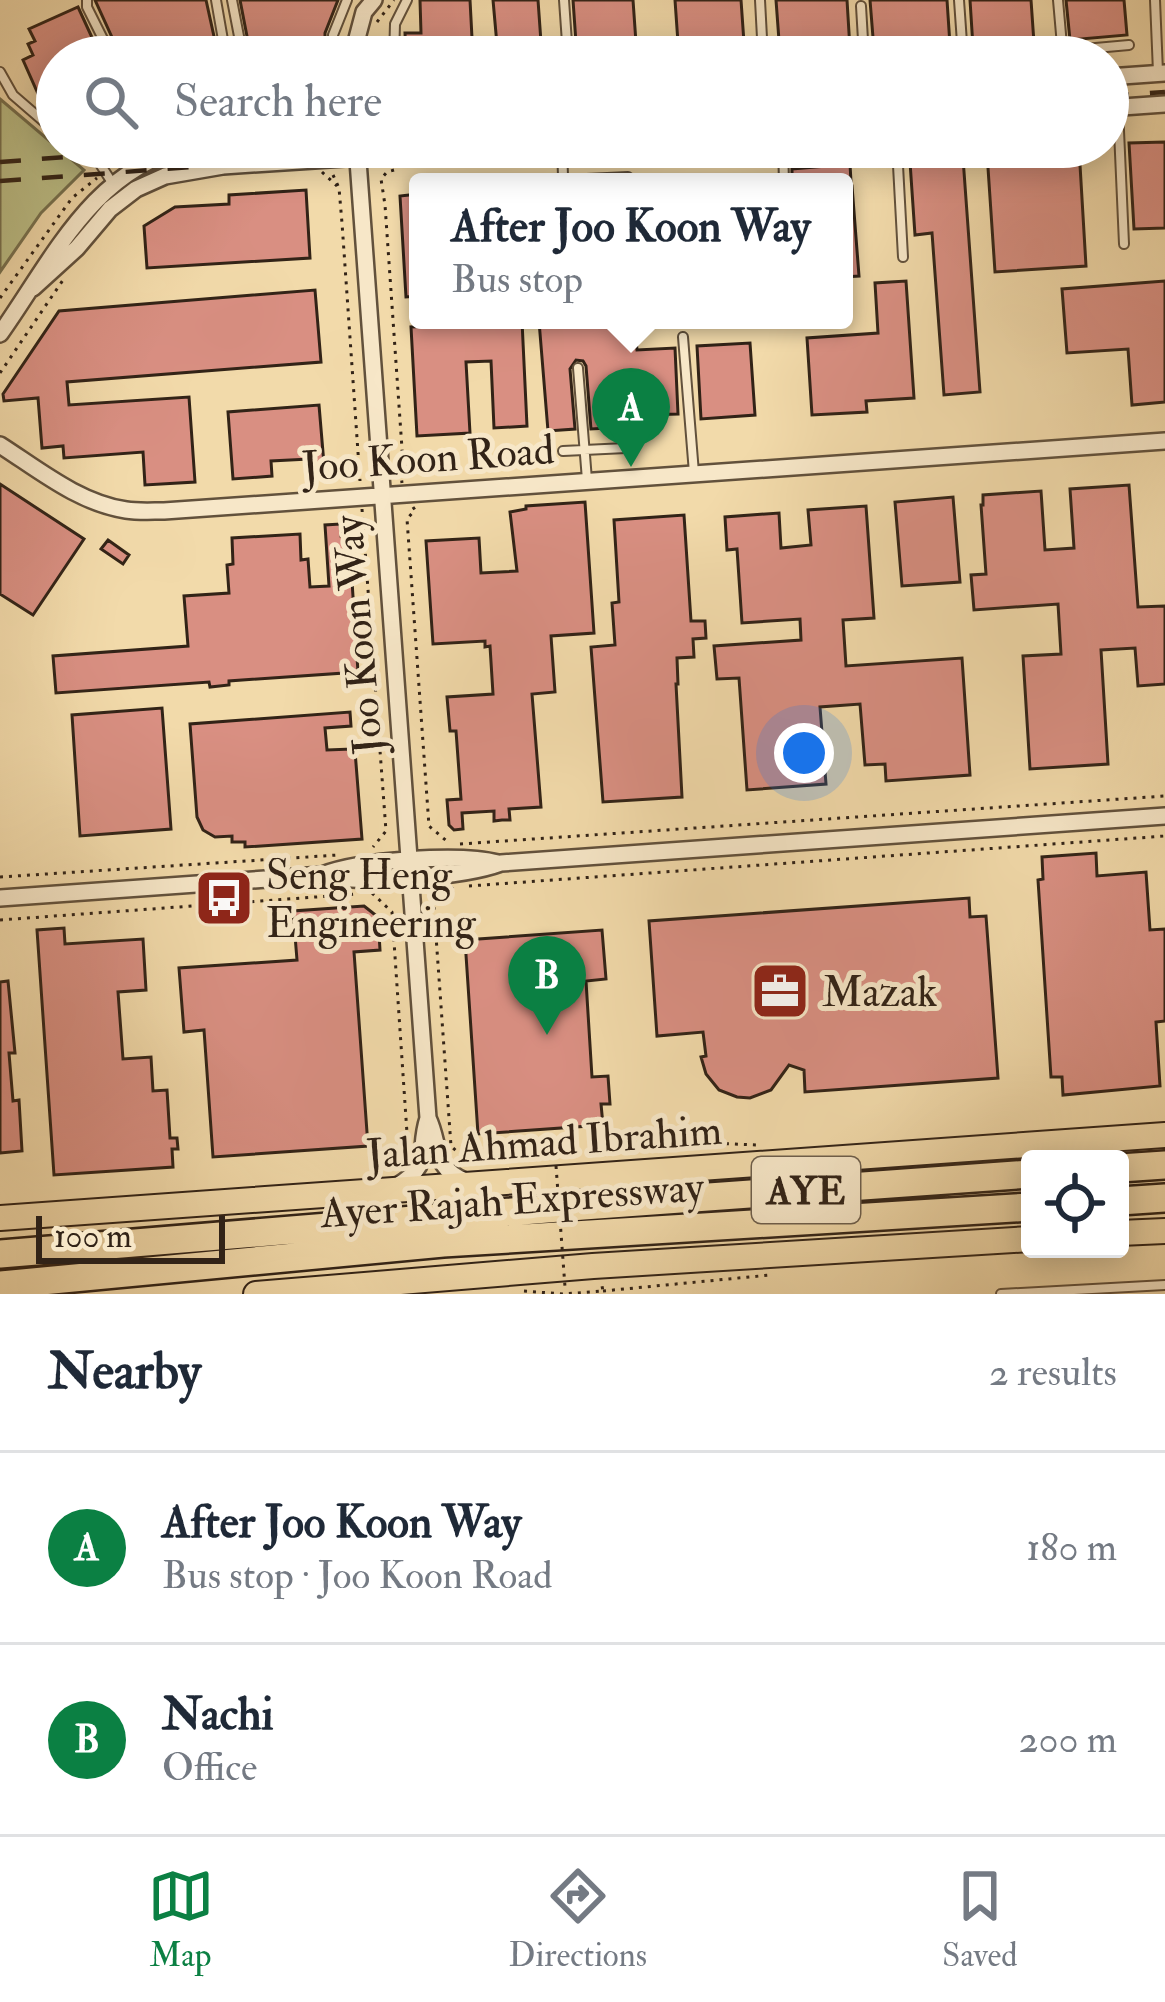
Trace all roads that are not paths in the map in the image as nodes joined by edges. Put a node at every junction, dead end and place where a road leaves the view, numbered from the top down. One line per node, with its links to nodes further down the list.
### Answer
1 (87, 0): 13 (lane)
2 (216, 0): 14 (lane)
3 (232, 0): 15 (lane)
4 (346, 0): 16 (lane)
5 (374, 0): 17 (street)
6 (407, 0): 18 (lane)
7 (564, 0): 19 (lane)
8 (760, 0): 20 (lane)
9 (959, 0): 22 (lane)
10 (1058, 0): 23 (lane)
11 (1155, 0): 25 (lane)
12 (861, 6): 21 (lane)
13 (101, 36)
14 (222, 36)
15 (239, 36)
16 (334, 36)
17 (358, 36)
18 (395, 36)
19 (567, 36)
20 (763, 36)
21 (863, 36)
22 (962, 36)
23 (1061, 36)
24 (0, 72): 29 (lane)
25 (1162, 73): 26 (street)
26 (1129, 75)
27 (1165, 104): 28 (street)
28 (1129, 106)
29 (36, 114)
30 (103, 168): 36 (lane)
31 (134, 168): 36 (street)
32 (210, 168): 39 (street)
33 (358, 168): 50 (street, Joo Koon Way)
34 (898, 168): 38 (lane)
35 (1118, 168): 37 (lane)
36 (113, 184): 39 (street)
37 (1124, 244)
38 (902, 257)
39 (33, 287): 40 (street)
40 (0, 334)
41 (683, 337): 48 (lane)
42 (578, 368): 46 (lane)
43 (1165, 440): 48 (street, Joo Koon Road)
44 (0, 445): 50 (street, Joo Koon Road)
45 (626, 448): 46 (lane)
46 (585, 450): 47 (lane); 49 (lane)
47 (563, 452)
48 (694, 474): 49 (street, Joo Koon Road)
49 (587, 482): 50 (street, Joo Koon Road)
50 (382, 497): 52 (street, Joo Koon Way)
51 (1165, 816): 52 (street)
52 (411, 876): 53 (street); 54 (street, Joo Koon Way)
53 (0, 898)
54 (428, 1118): 59 (street, Joo Koon Way); 60 (street, Joo Koon Way)
55 (1165, 1135): 59 (main road, Jalan Ahmad Ibrahim)
56 (1165, 1165): 57 (highway)
57 (1129, 1167)
58 (1021, 1175): 66 (highway, Ayer Rajah Expressway / AYE)
59 (476, 1176): 60 (main road, Jalan Ahmad Ibrahim)
60 (387, 1183): 64 (main road, Jalan Ahmad Ibrahim)
61 (1165, 1198): 62 (highway)
62 (1129, 1201)
63 (1021, 1208): 74 (highway, Ayer Rajah Expressway / AYE)
64 (0, 1218)
65 (1165, 1232): 67 (main road)
66 (243, 1233): 68 (highway); 70 (highway, Ayer Rajah Expressway / AYE)
67 (1129, 1234)
68 (0, 1237)
69 (1021, 1240): 71 (main road)
70 (0, 1254)
71 (483, 1275): 72 (main road); 79 (street)
72 (394, 1281): 77 (main road); 78 (street)
73 (1165, 1285): 75 (lane)
74 (0, 1286)
75 (1143, 1289): 76 (lane)
76 (1019, 1293): 80 (lane)
77 (256, 1294)
78 (420, 1294)
79 (457, 1294)
80 (1001, 1294)

